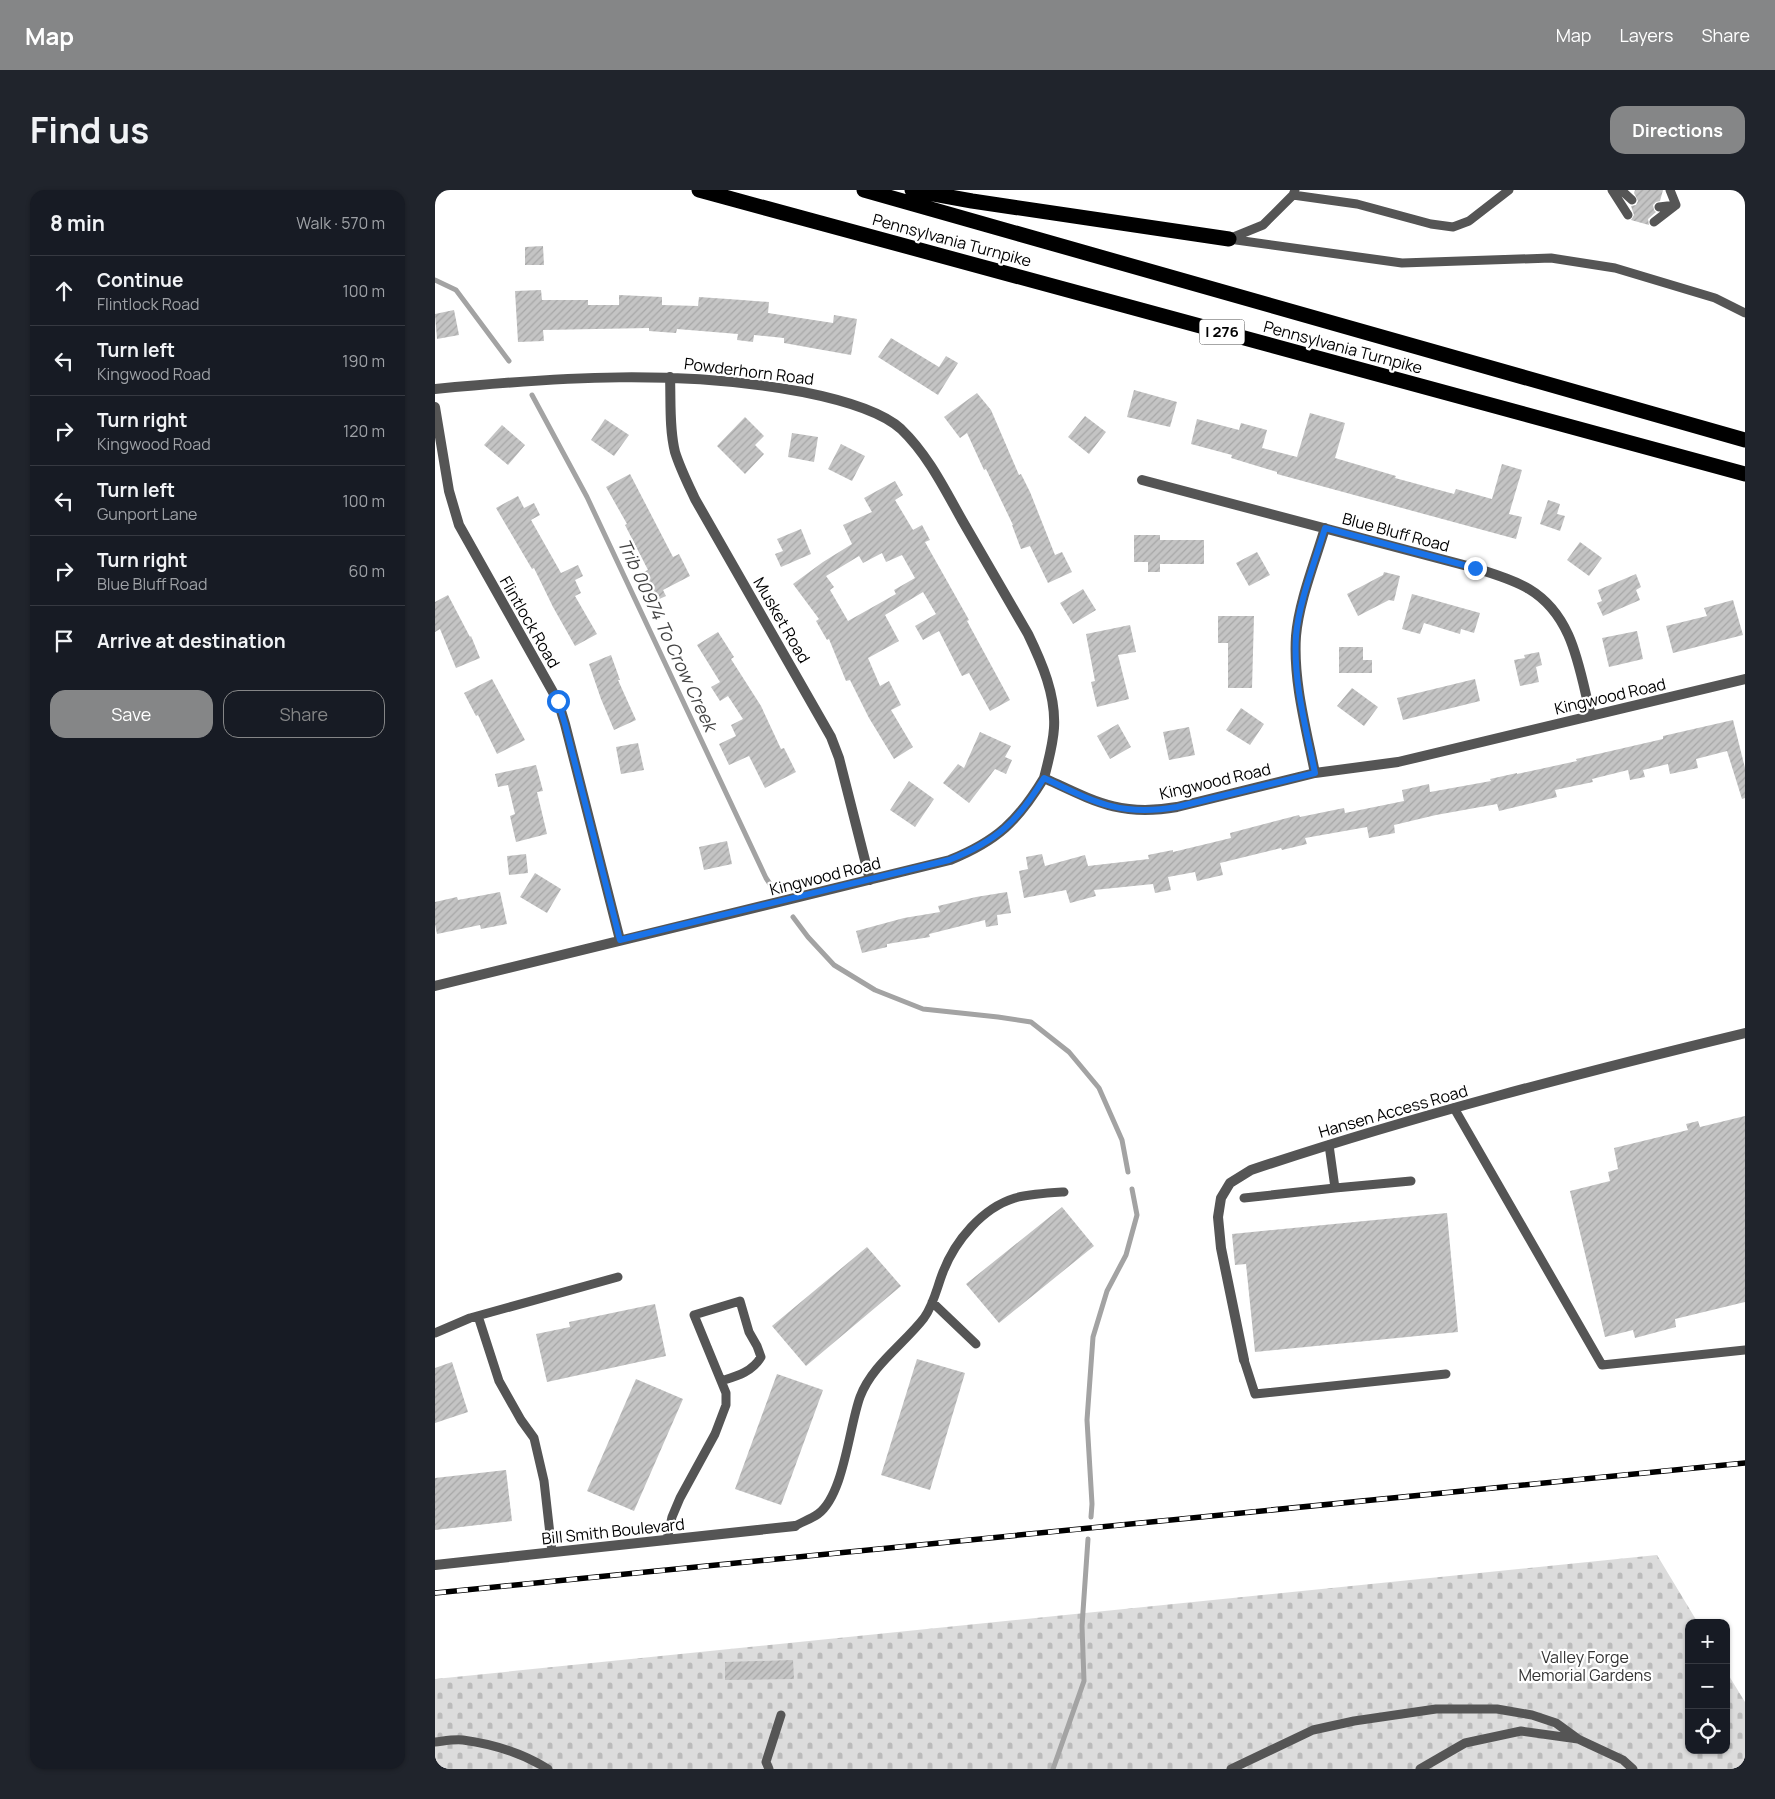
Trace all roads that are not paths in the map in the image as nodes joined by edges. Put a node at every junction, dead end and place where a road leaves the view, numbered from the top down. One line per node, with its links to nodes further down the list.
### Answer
1 (699, 190): 20 (highway, Pennsylvania Turnpike / I 276)
2 (864, 190): 19 (highway, Pennsylvania Turnpike / I 276)
3 (912, 190): 14 (highway)
4 (1509, 190): 8 (lane)
5 (1612, 190): 12 (lane)
6 (1621, 190): 9 (lane)
7 (1671, 190): 10 (lane)
8 (1294, 192): 14 (lane)
9 (1632, 200)
10 (1676, 205): 11 (lane); 13 (lane)
11 (1659, 207)
12 (1628, 215)
13 (1654, 222)
14 (1229, 239): 15 (lane)
15 (1745, 313)
16 (670, 377): 17 (street, Powderhorn Road); 26 (street, Powderhorn Road); 27 (street, Musket Road)
17 (435, 389)
18 (435, 407): 28 (street, Flintlock Road)
19 (1745, 440)
20 (1745, 474)
21 (1142, 480): 22 (street, Blue Bluff Road)
22 (1325, 528): 24 (street, Blue Bluff Road); 25 (street)
23 (1745, 679): 24 (street, Kingwood Road)
24 (1591, 716): 25 (street, Kingwood Road)
25 (1315, 773): 26 (street, Kingwood Road)
26 (1044, 778): 27 (street, Kingwood Road)
27 (870, 880): 28 (street, Kingwood Road)
28 (620, 940): 29 (street, Kingwood Road)
29 (435, 986)
30 (1745, 1033): 31 (street, Hansen Access Road)
31 (1454, 1108): 32 (street, Hansen Access Road); 42 (lane)
32 (1329, 1145): 34 (lane); 43 (street, Hansen Access Road)
33 (1411, 1181): 34 (lane)
34 (1335, 1188): 36 (lane)
35 (1063, 1192): 38 (lane)
36 (1244, 1198)
37 (618, 1278): 39 (lane)
38 (932, 1302): 41 (lane); 46 (lane)
39 (478, 1316): 40 (lane); 48 (lane)
40 (435, 1333)
41 (976, 1344)
42 (1745, 1350)
43 (1244, 1360): 44 (lane)
44 (1446, 1374)
45 (721, 1381): 45 (lane); 47 (lane)
46 (795, 1526): 47 (street, Bill Smith Boulevard)
47 (667, 1540): 48 (street, Bill Smith Boulevard)
48 (552, 1552): 49 (street, Bill Smith Boulevard)
49 (435, 1564)
50 (781, 1715): 54 (lane)
51 (1578, 1739): 55 (lane); 56 (lane); 57 (lane)
52 (435, 1742): 53 (lane)
53 (548, 1769)
54 (769, 1769)
55 (1231, 1769)
56 (1420, 1769)
57 (1633, 1769)

